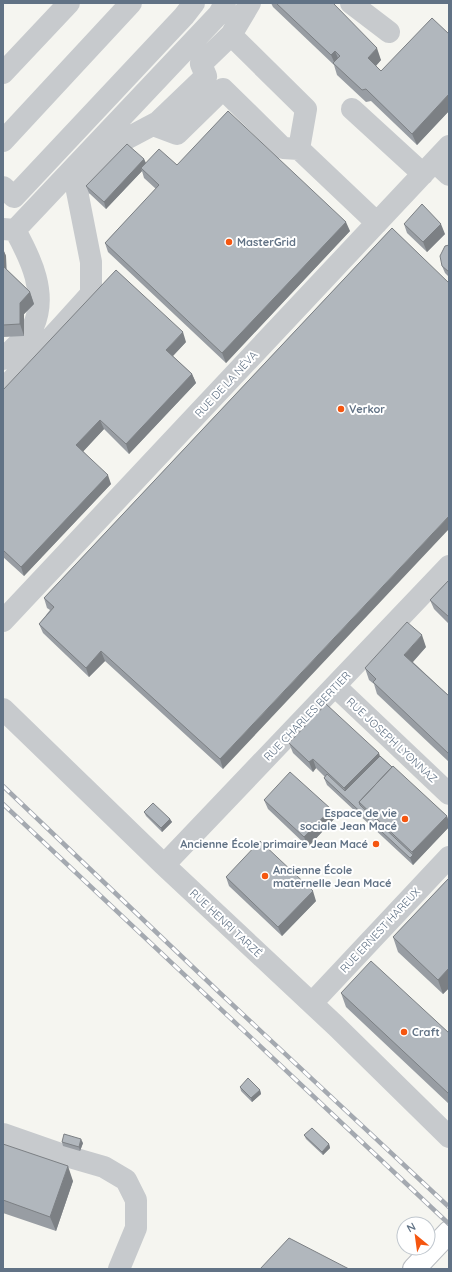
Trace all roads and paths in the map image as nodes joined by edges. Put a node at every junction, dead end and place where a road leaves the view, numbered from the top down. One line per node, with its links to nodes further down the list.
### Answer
1 (68, 3): 9 (street)
2 (131, 3): 14 (street)
3 (194, 3): 17 (street)
4 (225, 3): 19 (street)
5 (250, 3): 8 (street)
6 (351, 3): 7 (street)
7 (389, 32)
8 (231, 35): 10 (street); 15 (street)
9 (3, 73)
10 (206, 76): 11 (street); 13 (street)
11 (223, 89): 13 (street); 15 (street)
12 (352, 109): 16 (street)
13 (153, 125): 21 (street)
14 (3, 141)
15 (299, 149): 18 (street)
16 (439, 164): 18 (street, RUE DE LA NÉVA)
17 (8, 192)
18 (377, 223): 23 (street, RUE DE LA NÉVA)
19 (9, 230): 20 (street)
20 (3, 359)
21 (3, 390)
22 (449, 566): 24 (street, RUE CHARLES BERTIER)
23 (3, 621)
24 (335, 686): 26 (street, RUE JOSEPH LYONNAZ); 28 (street, RUE CHARLES BERTIER)
25 (3, 709): 28 (street, RUE HENRI TARZÉ)
26 (449, 794)
27 (449, 857): 29 (street, RUE ERNEST HAREUX)
28 (164, 865): 29 (street, RUE HENRI TARZÉ)
29 (312, 1003): 31 (street, RUE HENRI TARZÉ)
30 (3, 1134): 33 (street)
31 (449, 1137)
32 (449, 1232): 34 (main road)
33 (119, 1269)
34 (414, 1269)

